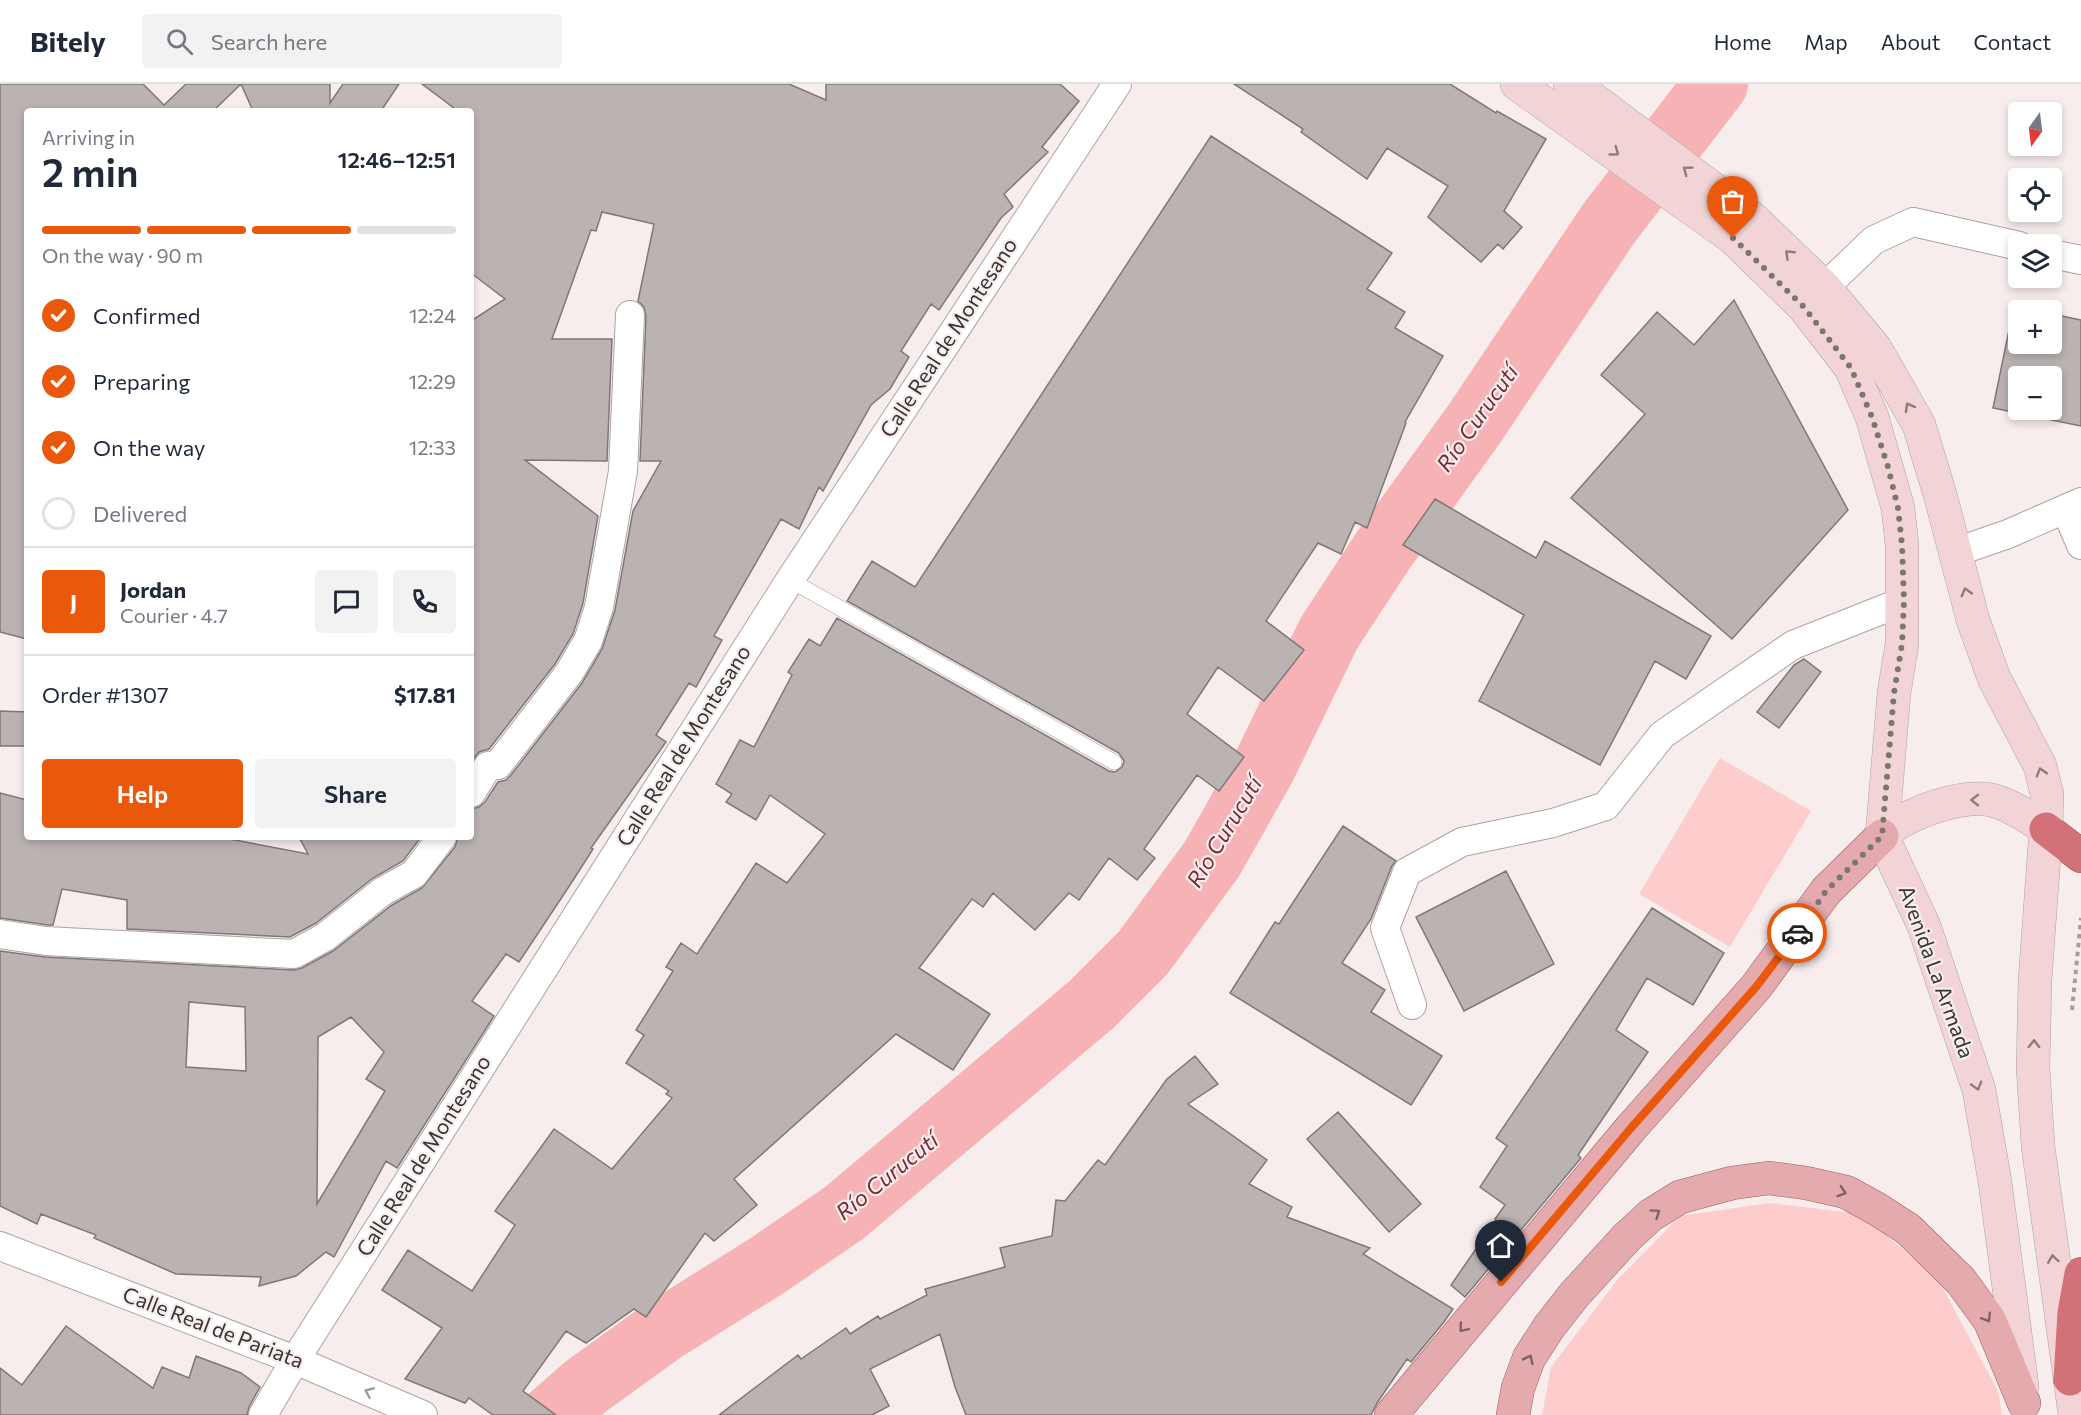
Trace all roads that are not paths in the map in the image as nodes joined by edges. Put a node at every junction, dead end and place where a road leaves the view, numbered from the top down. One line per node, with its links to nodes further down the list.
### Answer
1 (1117, 84): 12 (street, Calle Real de Montesano)
2 (1517, 84): 3 (main road, Avenida La Armada)
3 (1574, 98): 7 (main road, Avenida La Armada)
4 (2008, 244): 7 (street)
5 (2062, 256): 6 (street)
6 (2081, 260)
7 (1814, 297): 11 (main road, Avenida La Armada, one-way to 7); 13 (main road, Avenida La Armada)
8 (630, 315): 15 (street)
9 (2073, 506): 10 (street); 11 (street)
10 (2081, 545)
11 (1956, 552): 16 (main road, Avenida La Armada, one-way to 11)
12 (790, 580): 14 (lane); 24 (street, Calle Real de Montesano)
13 (1904, 601): 17 (main road, Avenida La Armada); 21 (street)
14 (1114, 762)
15 (474, 788)
16 (2046, 829): 17 (main road, one-way to 17); 19 (highway); 25 (main road, Avenida La Armada, one-way to 16)
17 (1882, 836): 26 (main road, Avenida La Armada, one-way to 26); 29 (main road, one-way to 29)
18 (440, 840): 20 (street)
19 (2081, 856)
20 (0, 934)
21 (1412, 1005)
22 (4, 1257): 24 (street, Calle Real de Pariata)
23 (2081, 1274): 25 (highway)
24 (295, 1360): 27 (street, Calle Real de Montesano); 28 (street, Calle Real de Pariata, one-way to 24)
25 (2070, 1379): 31 (main road, Avenida La Armada)
26 (2025, 1409): 30 (main road, one-way to 26)
27 (263, 1415)
28 (423, 1415)
29 (1391, 1415)
30 (1513, 1415)
31 (2075, 1415)

